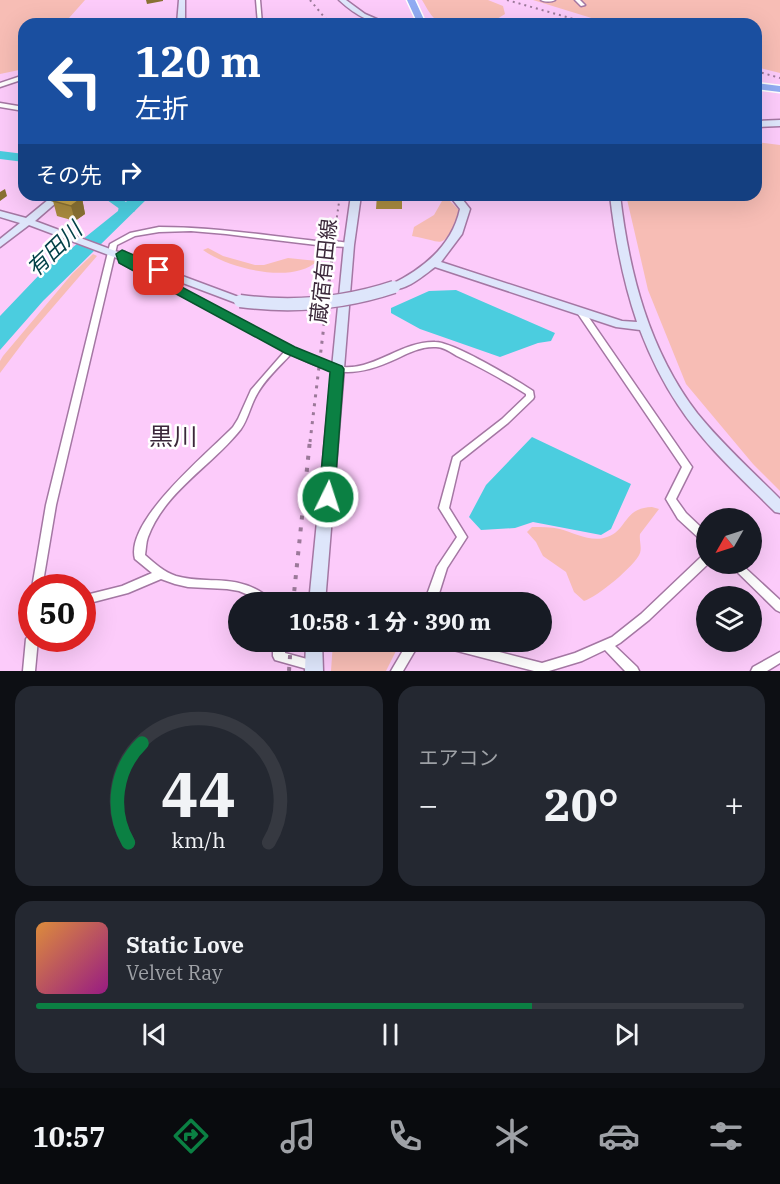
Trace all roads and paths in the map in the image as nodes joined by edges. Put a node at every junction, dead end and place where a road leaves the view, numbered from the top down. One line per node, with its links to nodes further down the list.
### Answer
1 (182, 0): 9 (street)
2 (258, 0): 10 (street)
3 (342, 0): 11 (street)
4 (411, 0): 12 (highway)
5 (543, 0): 6 (street)
6 (553, 0)
7 (577, 0): 8 (street)
8 (583, 5)
9 (181, 18)
10 (260, 18)
11 (370, 18)
12 (419, 18)
13 (18, 79): 14 (street)
14 (0, 86)
15 (762, 87): 16 (highway)
16 (780, 89)
17 (0, 105): 18 (street)
18 (18, 108)
19 (780, 123): 20 (street)
20 (762, 124)
21 (53, 201): 26 (street)
22 (355, 201): 28 (street, 蔵宿有田線)
23 (460, 201): 30 (street)
24 (616, 201): 32 (street)
25 (0, 214): 26 (street)
26 (28, 221): 27 (street); 29 (street)
27 (0, 244)
28 (349, 245): 29 (street); 34 (street, 蔵宿有田線)
29 (117, 252): 30 (street, bridge); 33 (street); 38 (street)
30 (434, 263): 31 (street)
31 (580, 311): 32 (street); 36 (street)
32 (646, 327): 35 (street)
33 (290, 350): 34 (street); 39 (street)
34 (337, 369): 42 (street, 蔵宿有田線); 43 (street)
35 (780, 508)
36 (696, 529)
37 (696, 569): 46 (street)
38 (39, 574)
39 (161, 574): 41 (street); 44 (street)
40 (745, 574): 45 (street)
41 (255, 592)
42 (318, 592)
43 (434, 592)
44 (96, 597)
45 (780, 607)
46 (606, 644): 51 (street); 56 (street)
47 (31, 652): 54 (street)
48 (279, 652): 53 (street)
49 (314, 652): 53 (street)
50 (408, 652): 55 (street)
51 (480, 652)
52 (780, 657): 57 (street)
53 (314, 668)
54 (29, 671)
55 (398, 671)
56 (633, 671)
57 (757, 671)

